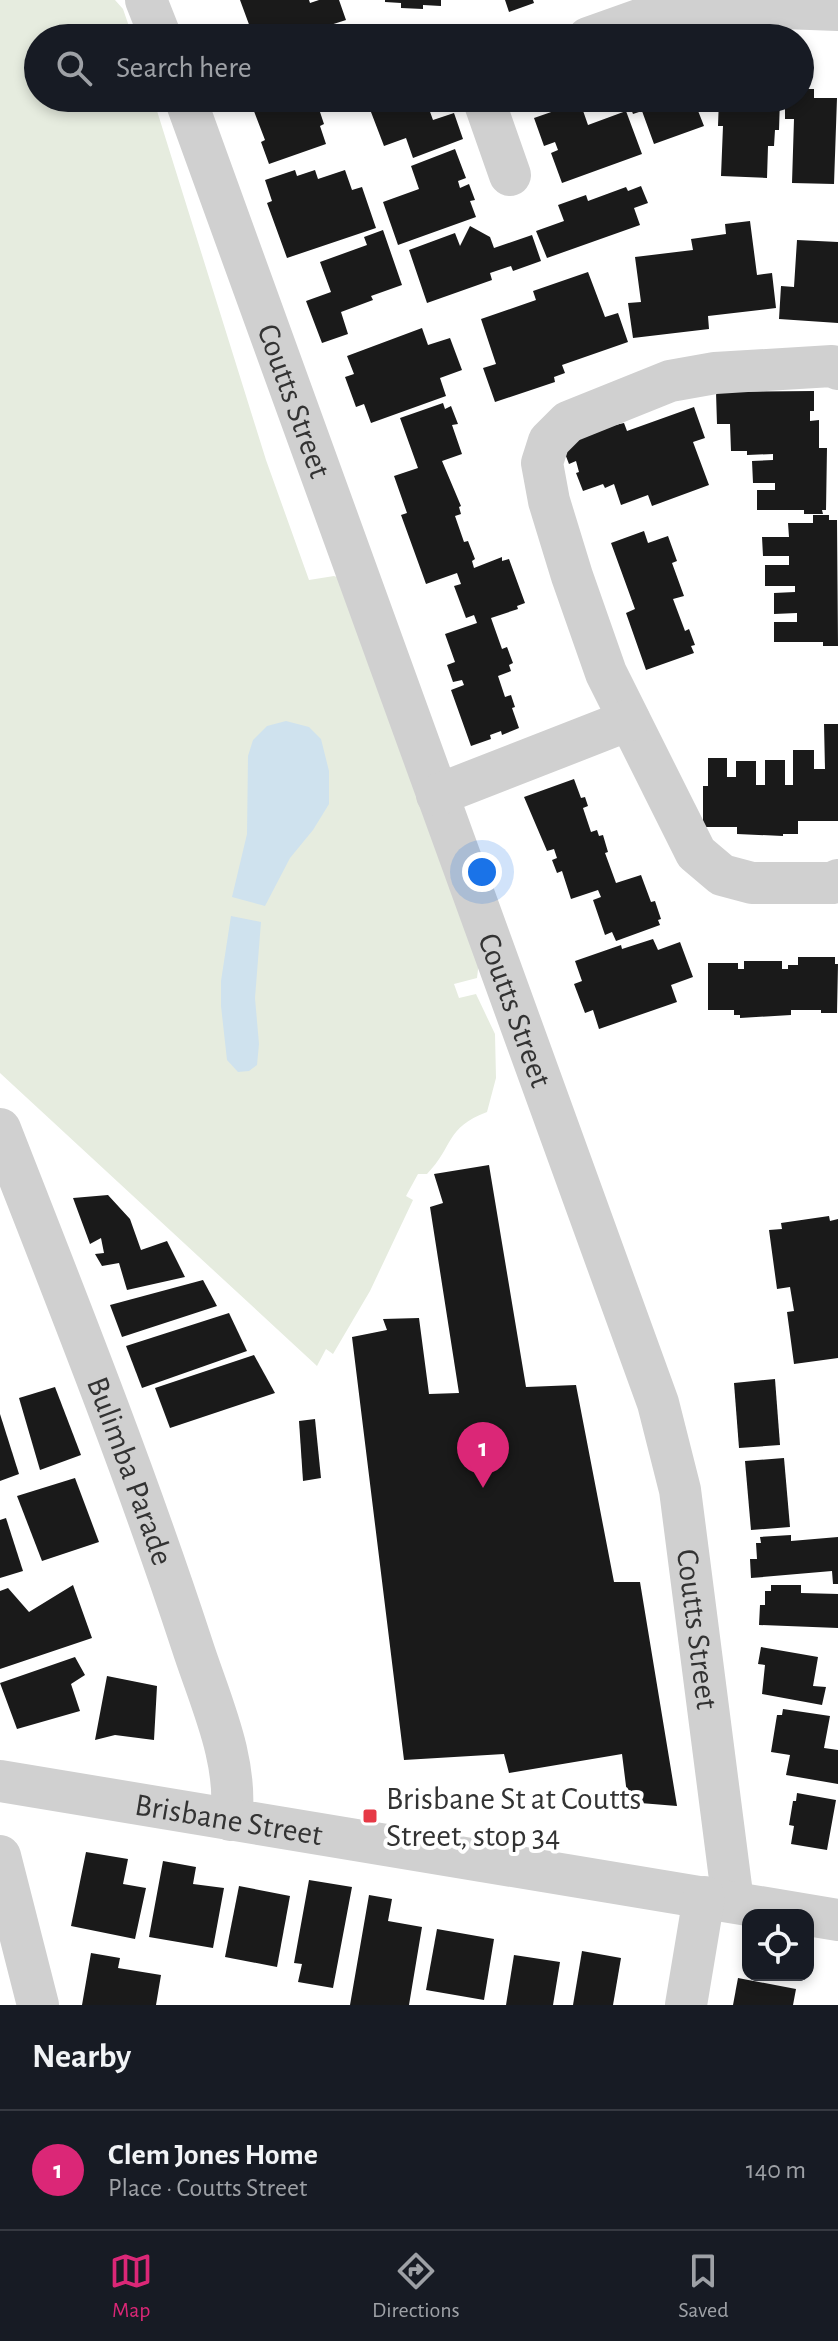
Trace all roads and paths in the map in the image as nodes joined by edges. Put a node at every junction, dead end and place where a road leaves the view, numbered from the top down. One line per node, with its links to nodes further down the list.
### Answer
1 (146, 0): 3 (street)
2 (838, 10): 4 (street)
3 (155, 24)
4 (628, 24)
5 (190, 112): 10 (street, Coutts Street)
6 (488, 112): 7 (street)
7 (510, 175)
8 (838, 369): 9 (street)
9 (629, 720): 10 (street); 11 (street)
10 (437, 795): 16 (street, Coutts Street)
11 (838, 880)
12 (0, 1129): 14 (street, Bulimba Parade)
13 (0, 1781): 14 (street, Brisbane Street)
14 (231, 1820): 16 (street, Brisbane Street)
15 (0, 1856): 18 (street)
16 (718, 1900): 17 (street, Brisbane Street); 19 (street, Coutts Street)
17 (838, 1920)
18 (38, 2005)
19 (686, 2005)

